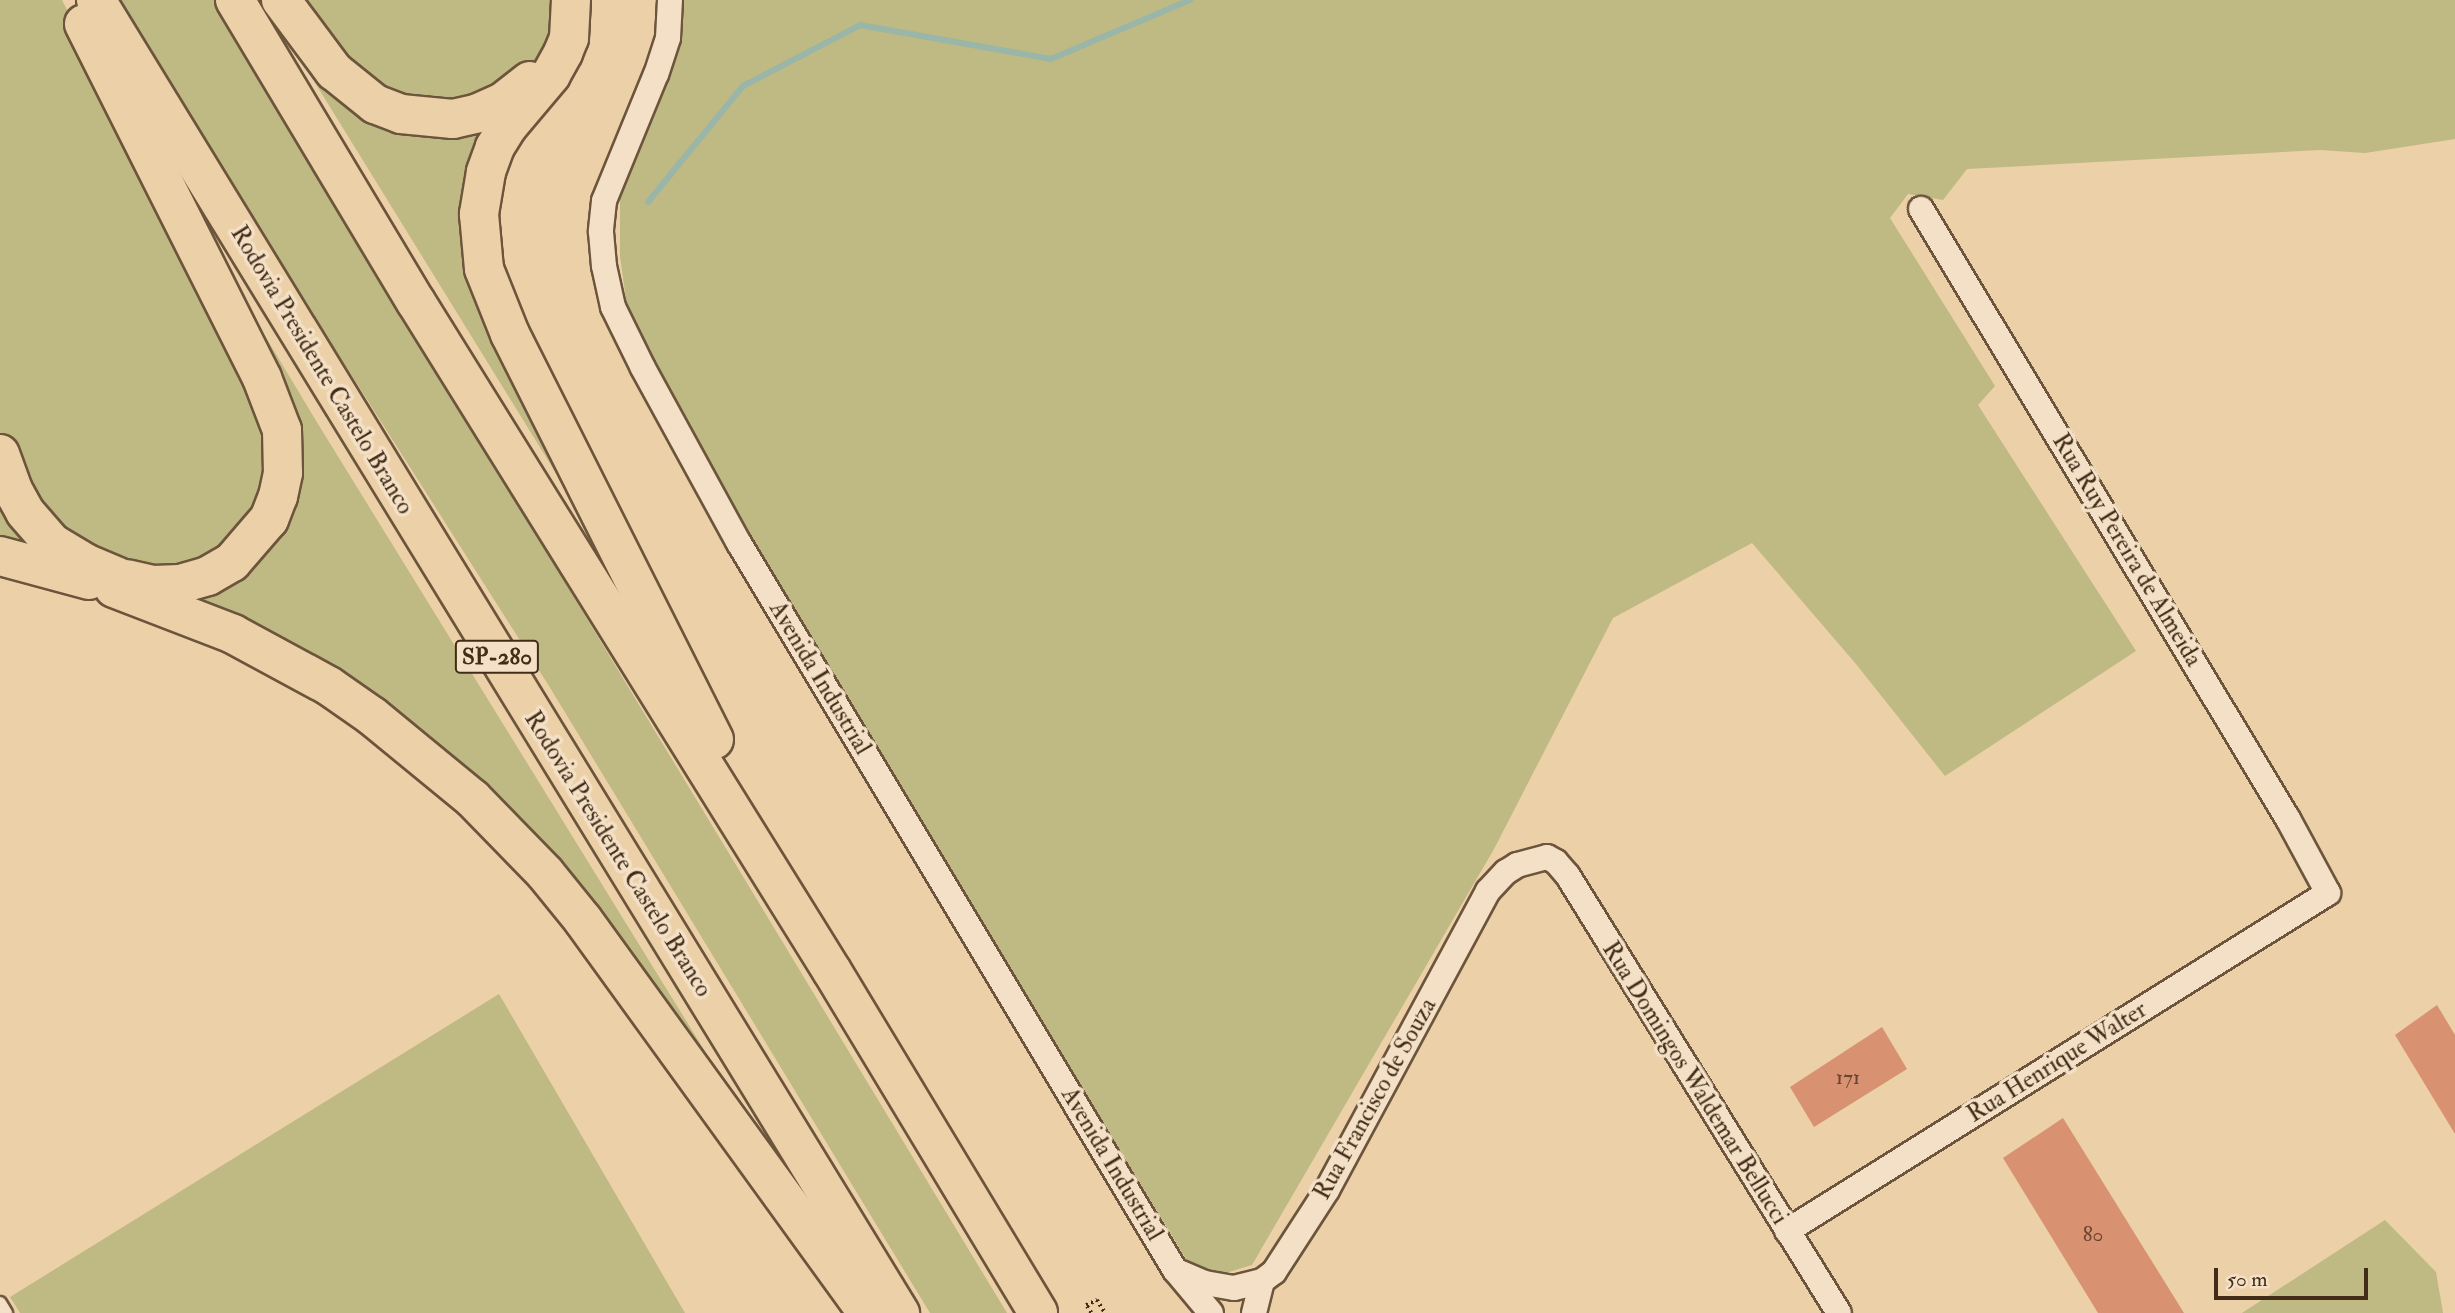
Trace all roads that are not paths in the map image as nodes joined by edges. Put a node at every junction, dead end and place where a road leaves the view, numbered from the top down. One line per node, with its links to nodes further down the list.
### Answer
1 (73, 0): 11 (main road)
2 (96, 0): 21 (main road, Rodovia Presidente Castelo Branco / SP-280)
3 (235, 0): 14 (main road)
4 (281, 0): 6 (main road)
5 (670, 0): 16 (street, Avenida Industrial)
6 (570, 8): 14 (main road)
7 (1921, 209): 13 (street, Rua Ruy Pereira de Almeida)
8 (0, 454): 9 (main road)
9 (6, 481): 11 (main road)
10 (3, 557): 11 (main road)
11 (116, 583): 20 (main road)
12 (1547, 857): 15 (street, Rua Domingos Waldemar Bellucci); 17 (street, Rua Francisco de Souza)
13 (2328, 893): 15 (street, Rua Henrique Walter)
14 (832, 971): 22 (main road)
15 (1787, 1231): 25 (street, Rua Domingos Waldemar Bellucci)
16 (1175, 1270): 17 (street); 23 (street, Avenida Industrial)
17 (1262, 1281): 24 (street)
18 (0, 1303): 19 (lane)
19 (6, 1313)
20 (867, 1313)
21 (900, 1313)
22 (1038, 1313)
23 (1210, 1313)
24 (1254, 1313)
25 (1839, 1313)

